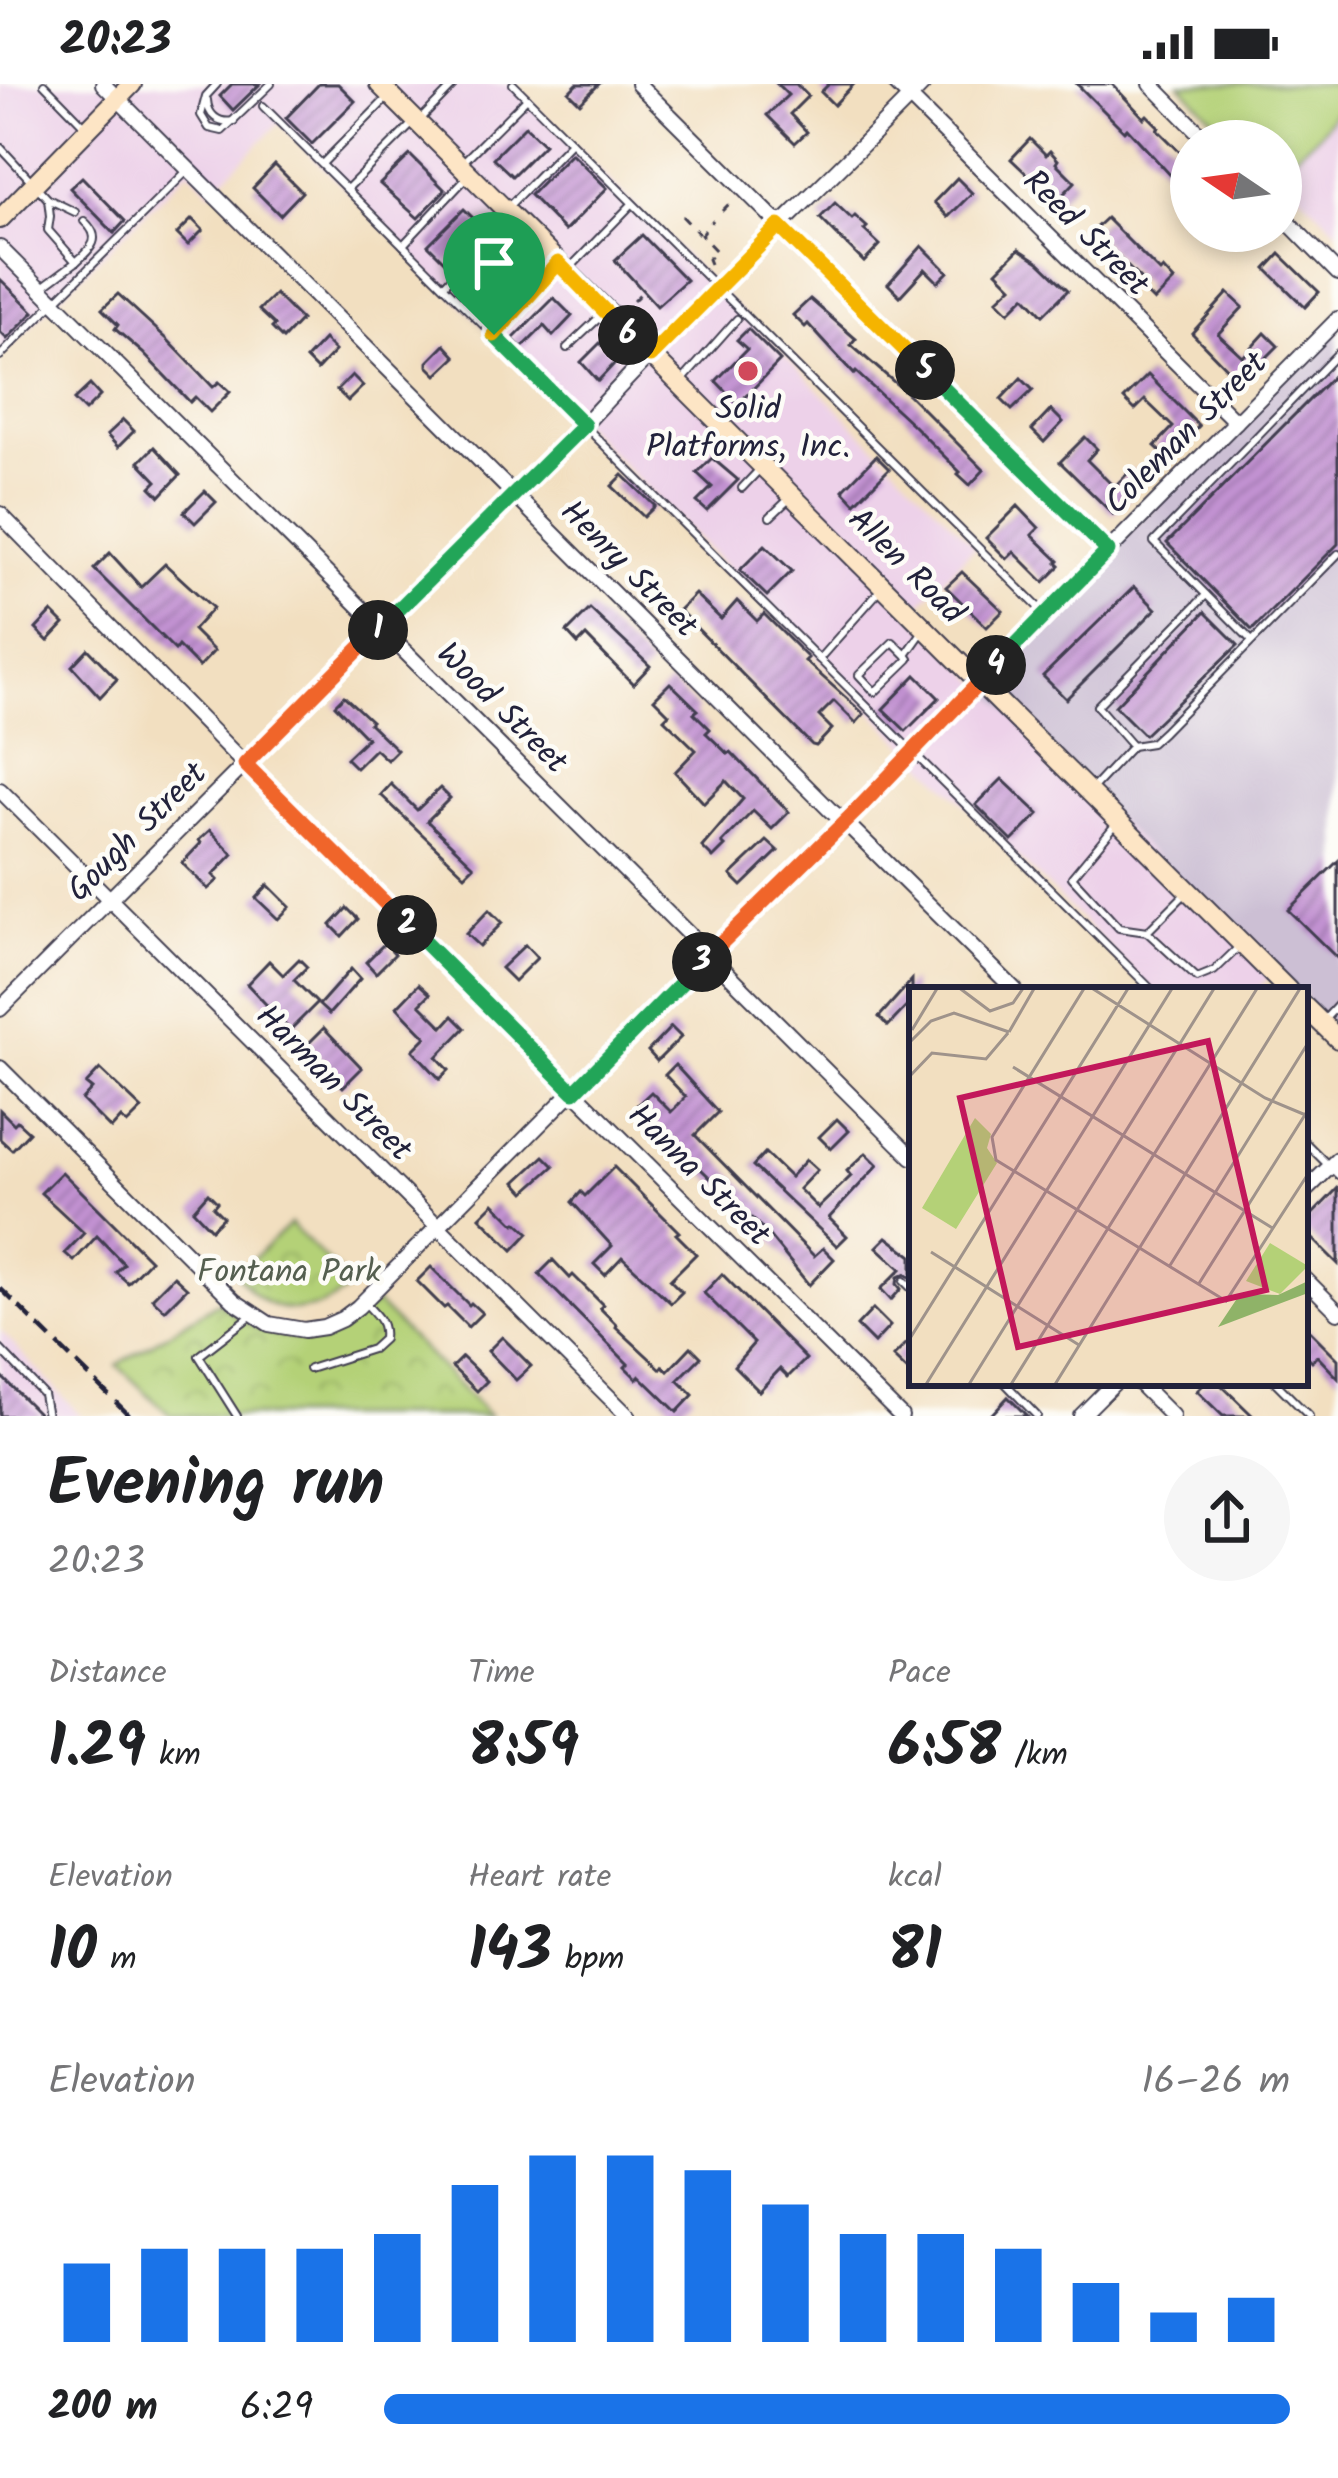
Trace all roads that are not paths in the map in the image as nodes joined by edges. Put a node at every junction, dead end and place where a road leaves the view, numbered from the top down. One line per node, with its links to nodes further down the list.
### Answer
1 (44, 84): 19 (lane)
2 (103, 84): 15 (street, Henry Street)
3 (132, 84): 15 (main road)
4 (217, 84): 5 (lane)
5 (271, 84)
6 (455, 84): 18 (lane)
7 (513, 84): 13 (lane)
8 (638, 84): 32 (street)
9 (896, 84): 14 (street, Reed Street)
10 (923, 84): 14 (street, Gough Street)
11 (1151, 84): 17 (street)
12 (385, 89): 18 (main road, Allen Road); 22 (lane)
13 (527, 98): 20 (lane); 24 (lane)
14 (910, 98): 32 (street, Gough Street); 52 (street, Reed Street)
15 (117, 99): 19 (main road); 23 (street, Henry Street)
16 (263, 106): 22 (lane)
17 (1186, 120)
18 (417, 122): 24 (main road, Allen Road); 25 (lane)
19 (88, 129): 26 (main road)
20 (571, 142): 27 (lane); 29 (lane)
21 (0, 147): 26 (lane)
22 (322, 164): 25 (lane)
23 (189, 170): 42 (lane); 56 (street, Henry Street)
24 (465, 170): 29 (main road, Allen Road); 34 (lane)
25 (347, 189): 34 (lane)
26 (41, 191): 28 (lane); 30 (main road); 36 (lane)
27 (632, 204): 37 (lane); 41 (lane)
28 (75, 212)
29 (507, 213): 37 (main road, Allen Road); 39 (lane)
30 (0, 219)
31 (84, 220): 36 (lane)
32 (779, 226): 41 (street, Gough Street); 60 (street)
33 (1302, 236): 38 (street)
34 (403, 245): 39 (lane)
35 (0, 248): 40 (street, Wood Street)
36 (76, 262): 40 (lane)
37 (562, 268): 43 (main road, Allen Road); 46 (lane)
38 (1338, 273)
39 (444, 286): 46 (lane)
40 (41, 289): 42 (street, Wood Street)
41 (717, 290): 50 (street, Gough Street); 64 (lane)
42 (53, 301): 49 (lane); 65 (street, Wood Street)
43 (605, 312): 47 (lane); 50 (main road, Allen Road)
44 (736, 319): 51 (lane)
45 (1338, 319): 52 (street, Coleman Street)
46 (494, 335): 53 (lane)
47 (567, 348)
48 (1338, 353): 63 (lane)
49 (0, 356)
50 (650, 356): 51 (main road, Allen Road); 53 (street, Gough Street)
51 (679, 385): 54 (main road, Allen Road)
52 (1236, 422): 60 (street, Coleman Street)
53 (584, 425): 56 (street, Gough Street); 69 (lane)
54 (762, 467): 55 (lane); 57 (main road, Allen Road)
55 (742, 488)
56 (515, 494): 65 (street, Gough Street); 76 (street, Henry Street)
57 (792, 496): 59 (lane); 62 (main road, Allen Road)
58 (0, 514): 73 (street, Hanna Street)
59 (770, 517)
60 (1108, 551): 64 (street, Coleman Street)
61 (1338, 554): 67 (lane)
62 (883, 587): 66 (main road, Allen Road); 69 (lane)
63 (1206, 595): 67 (lane); 71 (lane)
64 (1045, 615): 70 (street, Coleman Street)
65 (380, 627): 73 (street, Gough Street); 82 (street, Wood Street)
66 (925, 629): 68 (lane); 70 (main road, Allen Road)
67 (1252, 641): 71 (lane)
68 (906, 655): 68 (lane)
69 (819, 659): 72 (lane)
70 (980, 683): 72 (street, Coleman Street); 75 (main road, Allen Road)
71 (1132, 746): 75 (lane)
72 (913, 752): 76 (street, Coleman Street); 84 (lane)
73 (245, 764): 79 (street, Gough Street); 92 (street, Hanna Street)
74 (0, 790): 79 (street, Harman Street)
75 (1089, 792): 77 (main road, Allen Road)
76 (845, 821): 82 (street, Coleman Street); 83 (street, Henry Street)
77 (1119, 821): 78 (main road, Allen Road); 80 (lane)
78 (1188, 891): 80 (lane); 81 (main road, Allen Road)
79 (110, 899): 87 (street, Gough Street); 97 (street, Harman Street)
80 (1148, 932): 81 (lane)
81 (1242, 944): 85 (main road, Allen Road)
82 (709, 955): 92 (street, Coleman Street); 94 (street, Wood Street)
83 (1012, 987)
84 (1149, 987)
85 (1285, 987)
86 (1338, 1006): 89 (lane)
87 (0, 1009)
88 (1308, 1009): 89 (main road)
89 (1322, 1023): 90 (main road)
90 (1338, 1040)
91 (0, 1068): 103 (street)
92 (574, 1092): 97 (street, Coleman Street); 113 (street, Hanna Street)
93 (1308, 1144): 95 (lane)
94 (909, 1154)
95 (1336, 1167): 96 (street)
96 (1308, 1189)
97 (439, 1227): 101 (street, Coleman Street); 112 (street, Harman Street)
98 (904, 1281): 100 (lane)
99 (1308, 1282): 102 (street)
100 (909, 1286)
101 (363, 1302): 103 (street, Coleman Street); 105 (lane)
102 (1338, 1312)
103 (252, 1315): 111 (lane)
104 (0, 1349): 110 (lane)
105 (309, 1369)
106 (1007, 1386): 114 (lane)
107 (1111, 1386): 115 (street)
108 (1142, 1386): 116 (street)
109 (1279, 1386): 117 (lane)
110 (47, 1416)
111 (236, 1416)
112 (628, 1416)
113 (901, 1416)
114 (1037, 1416)
115 (1081, 1416)
116 (1172, 1416)
117 (1310, 1416)

